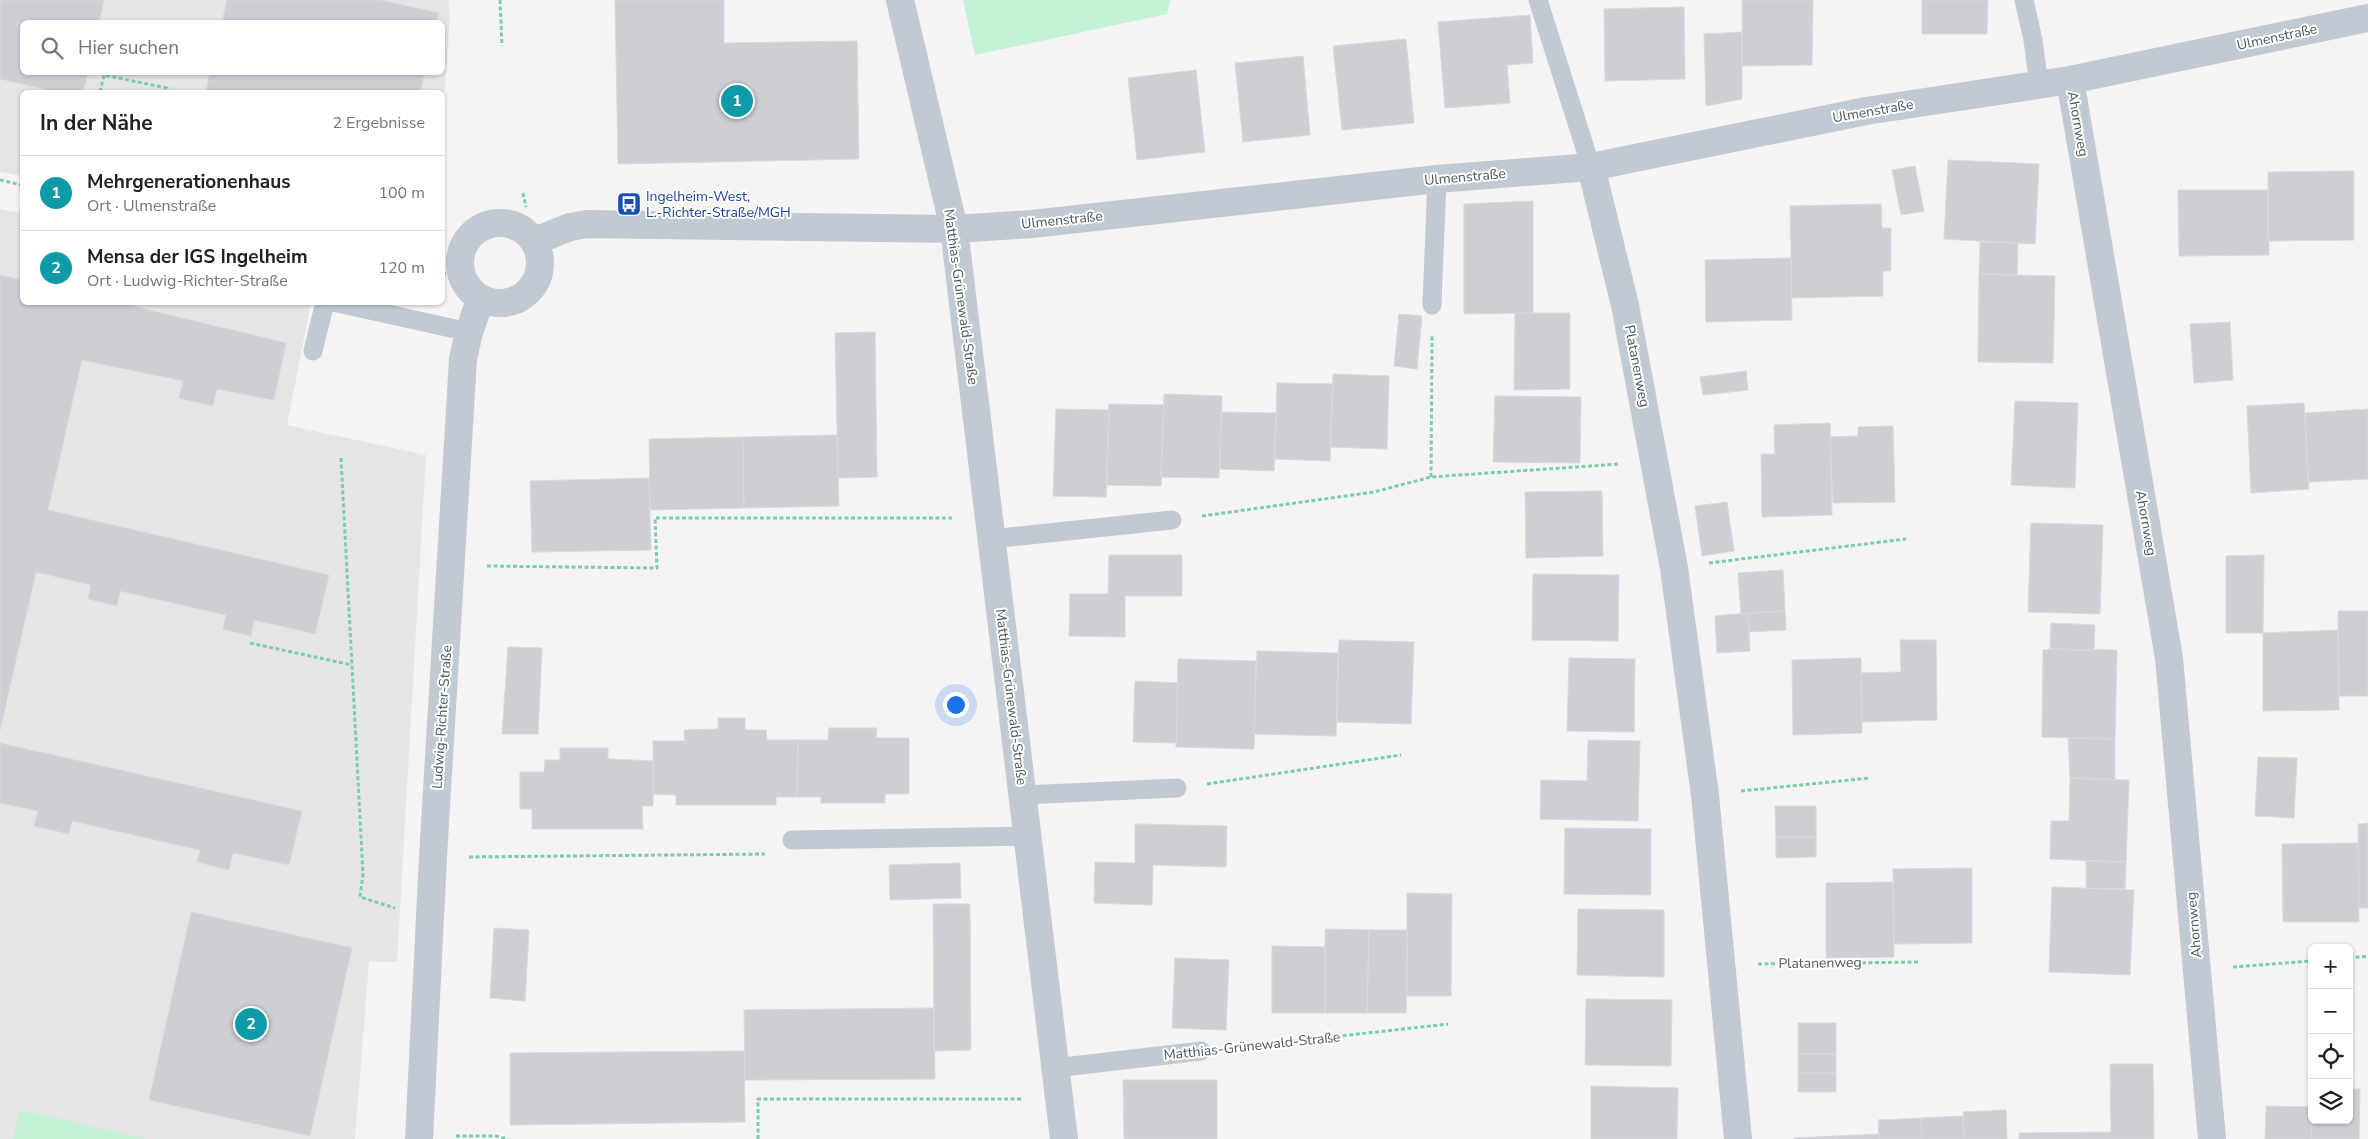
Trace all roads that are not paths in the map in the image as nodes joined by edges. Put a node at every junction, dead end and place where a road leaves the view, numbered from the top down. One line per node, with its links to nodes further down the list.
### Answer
1 (900, 0): 9 (street, Matthias-Grünewald-Straße)
2 (1538, 0): 7 (lane)
3 (2024, 0): 6 (lane)
4 (2368, 18): 5 (street, Ulmenstraße)
5 (2070, 80): 6 (street, Ulmenstraße); 28 (street, Ahornweg)
6 (2039, 85): 7 (street, Ulmenstraße)
7 (1591, 168): 8 (street, Ulmenstraße); 27 (street, Platanenweg)
8 (1437, 179): 9 (street, Ulmenstraße); 14 (lane)
9 (954, 229): 10 (street, Ulmenstraße); 18 (street, Matthias-Grünewald-Straße)
10 (535, 241): 11 (street); 11 (street)
11 (482, 298): 15 (street, Ludwig-Richter-Straße)
12 (324, 305): 16 (lane)
13 (347, 305): 15 (lane)
14 (1432, 306)
15 (469, 332): 25 (street, Ludwig-Richter-Straße)
16 (313, 351)
17 (1172, 520): 18 (lane)
18 (989, 529): 20 (street, Matthias-Grünewald-Straße)
19 (1177, 788): 20 (lane, Matthias-Grünewald-Straße)
20 (1023, 795): 21 (street, Matthias-Grünewald-Straße)
21 (1028, 836): 22 (lane); 24 (street, Matthias-Grünewald-Straße)
22 (792, 840)
23 (1201, 1051): 24 (lane, Matthias-Grünewald-Straße)
24 (1055, 1068): 26 (street, Matthias-Grünewald-Straße)
25 (419, 1138)
26 (1064, 1139)
27 (1738, 1139)
28 (2212, 1139)

